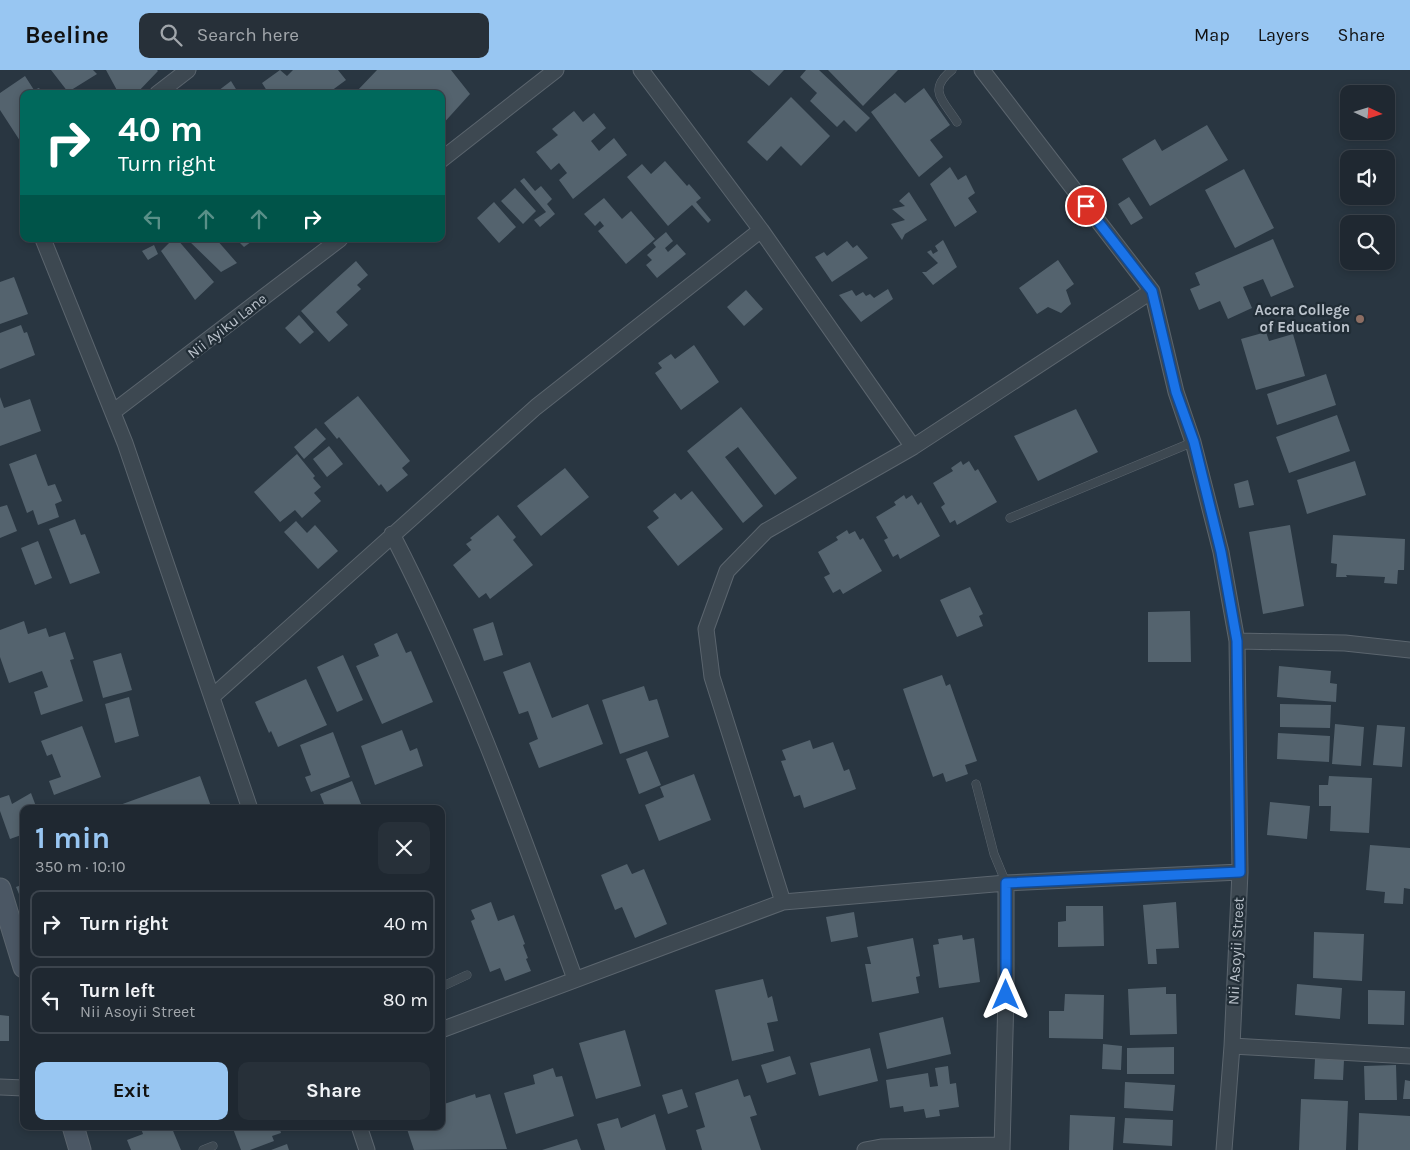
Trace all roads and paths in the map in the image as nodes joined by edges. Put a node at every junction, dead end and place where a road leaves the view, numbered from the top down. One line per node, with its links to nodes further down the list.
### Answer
1 (188, 70): 6 (street)
2 (556, 70): 8 (street)
3 (641, 70): 9 (street)
4 (952, 70): 7 (lane)
5 (982, 70): 12 (street, Nii Asoyii Street)
6 (162, 90)
7 (957, 122)
8 (445, 157)
9 (761, 230): 15 (street); 17 (street)
10 (44, 242): 13 (street)
11 (336, 242): 13 (street, Nii Ayiku Lane)
12 (1152, 291): 14 (street, Nii Asoyii Street); 15 (street)
13 (113, 412): 20 (street)
14 (1194, 442): 16 (lane); 18 (street, Nii Asoyii Street)
15 (913, 446): 26 (street)
16 (1010, 518)
17 (392, 534): 20 (street); 29 (street)
18 (1237, 641): 19 (street); 23 (street, Nii Asoyii Street)
19 (1410, 650)
20 (213, 696): 22 (street)
21 (976, 784): 24 (lane)
22 (249, 805)
23 (1240, 872): 24 (street); 32 (street, Nii Asoyii Street)
24 (1006, 883): 26 (street); 39 (street)
25 (0, 889): 27 (street)
26 (783, 902): 29 (street)
27 (20, 954)
28 (467, 975): 30 (lane)
29 (575, 979): 31 (street)
30 (445, 985)
31 (445, 1028)
32 (1232, 1046): 33 (street); 44 (street, Nii Asoyii Street)
33 (1410, 1056)
34 (0, 1087): 35 (street)
35 (20, 1088)
36 (74, 1130): 40 (street)
37 (360, 1130): 42 (street)
38 (213, 1146): 41 (lane)
39 (1002, 1148): 43 (street)
40 (80, 1150)
41 (203, 1150)
42 (367, 1150)
43 (865, 1150)
44 (1224, 1150)

